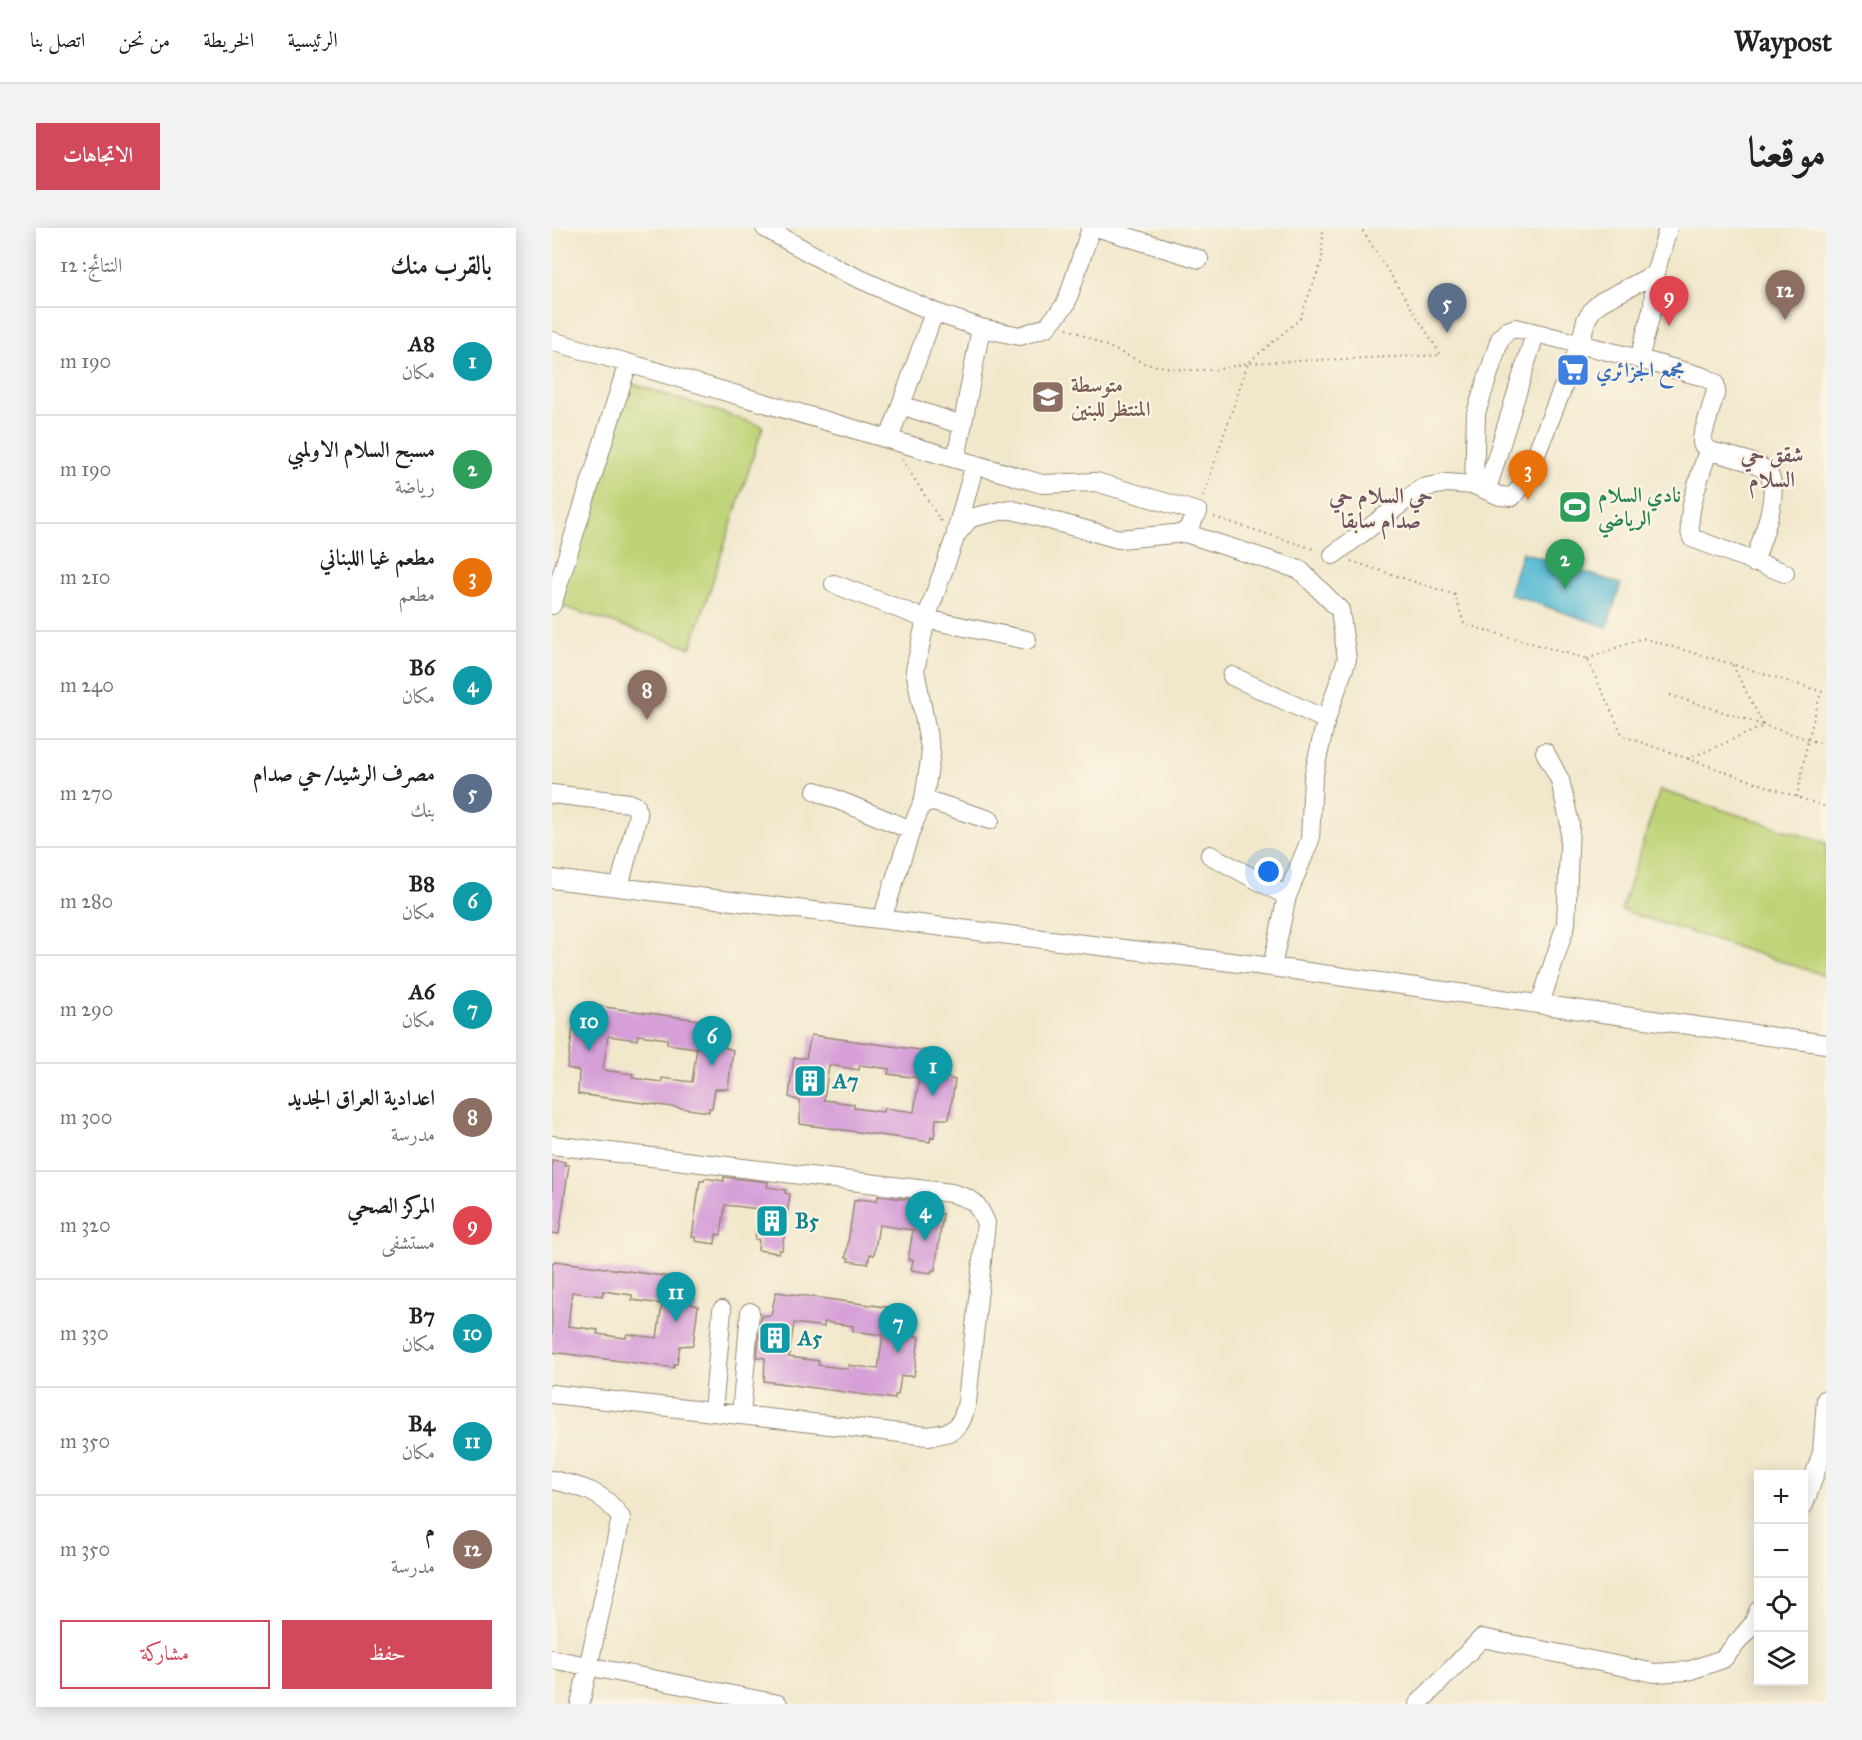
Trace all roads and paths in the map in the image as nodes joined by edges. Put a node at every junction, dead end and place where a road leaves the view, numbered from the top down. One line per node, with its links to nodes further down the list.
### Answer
1 (765, 228): 9 (street)
2 (1091, 228): 10 (street)
3 (1099, 228): 7 (street)
4 (1323, 228): 17 (path)
5 (1361, 228): 17 (path)
6 (1668, 228): 8 (street)
7 (1200, 259)
8 (1656, 274): 14 (street); 15 (street)
9 (934, 312): 11 (street); 18 (street)
10 (1047, 327): 11 (street); 17 (path)
11 (981, 328): 19 (street)
12 (1535, 334): 14 (street); 24 (street); 24 (street)
13 (552, 341): 16 (street)
14 (1580, 345): 15 (street); 24 (street)
15 (1639, 359): 21 (street)
16 (628, 363): 20 (street); 32 (street)
17 (1248, 363): 25 (path)
18 (901, 405): 19 (street); 20 (street)
19 (962, 425): 22 (street)
20 (889, 439): 22 (street); 27 (path)
21 (1708, 450): 29 (street); 29 (street)
22 (956, 459): 23 (street)
23 (975, 464): 25 (street); 27 (street)
24 (1480, 487): 28 (street)
25 (1198, 512): 26 (street); 28 (path)
26 (1185, 534): 27 (street); 41 (street)
27 (954, 542): 33 (street)
28 (1333, 555): 35 (path)
29 (1754, 562): 30 (street)
30 (1785, 573)
31 (834, 584): 33 (street)
32 (552, 605)
33 (926, 619): 34 (street); 50 (street)
34 (1027, 639)
35 (1587, 659): 36 (path); 46 (path)
36 (1732, 664): 38 (path); 42 (path)
37 (1232, 676): 41 (street)
38 (1821, 692): 39 (path); 43 (path)
39 (1826, 693)
40 (1670, 695): 42 (path)
41 (1326, 720): 57 (street)
42 (1764, 726): 43 (path); 46 (path)
43 (1808, 740): 44 (path); 49 (path)
44 (1826, 745)
45 (1545, 752): 60 (street)
46 (1688, 759): 49 (path)
47 (816, 791): 53 (street)
48 (552, 794): 56 (street)
49 (1797, 797): 51 (path)
50 (924, 799): 52 (street); 53 (street)
51 (1826, 807)
52 (990, 820)
53 (910, 830): 58 (street)
54 (1210, 855): 57 (street)
55 (552, 879): 56 (street)
56 (619, 887): 58 (street)
57 (1287, 896): 59 (street)
58 (882, 919): 59 (street)
59 (1272, 967): 60 (street)
60 (1540, 1004): 61 (street)
61 (1826, 1044)
62 (552, 1144): 68 (street)
63 (722, 1310): 67 (street)
64 (750, 1312): 68 (street)
65 (552, 1394): 67 (street)
66 (1826, 1406): 70 (street)
67 (713, 1412): 68 (street)
68 (741, 1415)
69 (552, 1480): 73 (street)
70 (1808, 1491)
71 (1754, 1621): 76 (street)
72 (552, 1659): 73 (street)
73 (588, 1667): 74 (street); 75 (street)
74 (580, 1704)
75 (778, 1704)
76 (1418, 1704)

